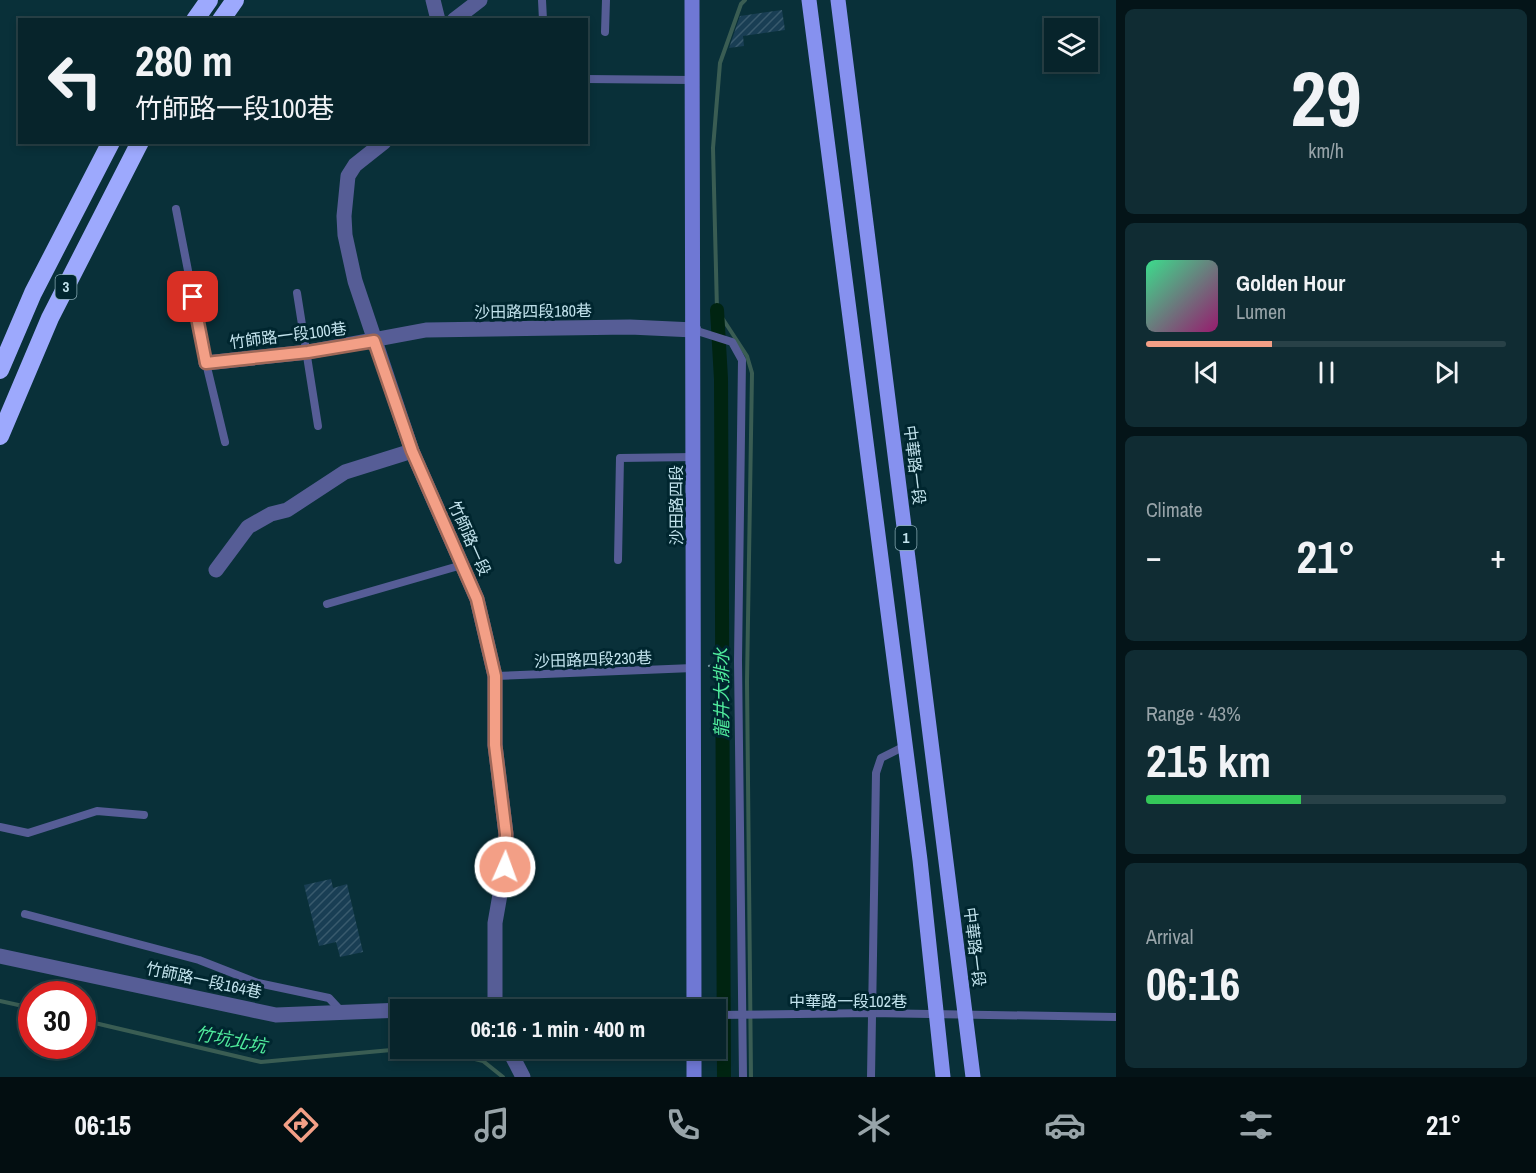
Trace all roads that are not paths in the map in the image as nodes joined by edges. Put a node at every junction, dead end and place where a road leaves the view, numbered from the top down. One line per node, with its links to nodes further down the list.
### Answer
1 (209, 0): 11 (highway)
2 (235, 0): 12 (highway)
3 (433, 0): 13 (street)
4 (480, 0): 10 (street)
5 (542, 0): 14 (lane)
6 (606, 0): 15 (lane)
7 (692, 0): 17 (street, 沙田路四段)
8 (809, 0): 39 (main road, 1)
9 (838, 0): 52 (main road, 中華路一段 / 1)
10 (459, 17)
11 (196, 18)
12 (222, 18)
13 (438, 18)
14 (543, 18)
15 (605, 32)
16 (588, 79): 17 (lane)
17 (692, 80): 23 (street, 沙田路四段)
18 (110, 144): 27 (highway, 3)
19 (139, 144): 29 (highway, 3)
20 (381, 144): 24 (street, 竹師路一段)
21 (176, 209): 26 (lane)
22 (297, 293): 25 (lane)
23 (694, 330): 24 (street, 沙田路四段180巷); 32 (street, 沙田路四段); 50 (lane)
24 (374, 341): 25 (street, 竹師路一段100巷); 31 (street, 竹師路一段)
25 (308, 352): 26 (street, 竹師路一段100巷); 28 (lane)
26 (206, 363): 30 (lane)
27 (0, 370)
28 (318, 426)
29 (0, 436)
30 (225, 442)
31 (412, 451): 34 (street, 竹師路一段); 35 (street)
32 (694, 457): 33 (lane); 37 (street, 沙田路四段)
33 (618, 560)
34 (462, 565): 36 (lane); 38 (street, 竹師路一段)
35 (216, 570)
36 (327, 604)
37 (698, 667): 38 (lane, 沙田路四段230巷); 45 (street, 沙田路四段)
38 (495, 676): 44 (street, 竹師路一段)
39 (906, 746): 48 (lane); 51 (main road, 1)
40 (144, 815): 41 (lane)
41 (0, 827)
42 (25, 914): 47 (lane)
43 (0, 956): 47 (street, 竹師路一段164巷)
44 (495, 999)
45 (694, 999)
46 (390, 1010): 47 (street, 竹師路一段164巷)
47 (342, 1012)
48 (871, 1013): 50 (lane, 中華路一段102巷); 51 (lane, 中華路一段102巷); 59 (lane)
49 (726, 1014): 50 (lane, 中華路一段102巷)
50 (742, 1015): 58 (lane)
51 (936, 1015): 52 (lane, 中華路一段102巷); 60 (main road, 1)
52 (966, 1016): 53 (lane, 中華路一段102巷); 61 (main road, 中華路一段 / 1)
53 (1116, 1017)
54 (514, 1059): 56 (street)
55 (694, 1059): 57 (street)
56 (524, 1077)
57 (694, 1077)
58 (743, 1077)
59 (871, 1077)
60 (944, 1077)
61 (973, 1077)

